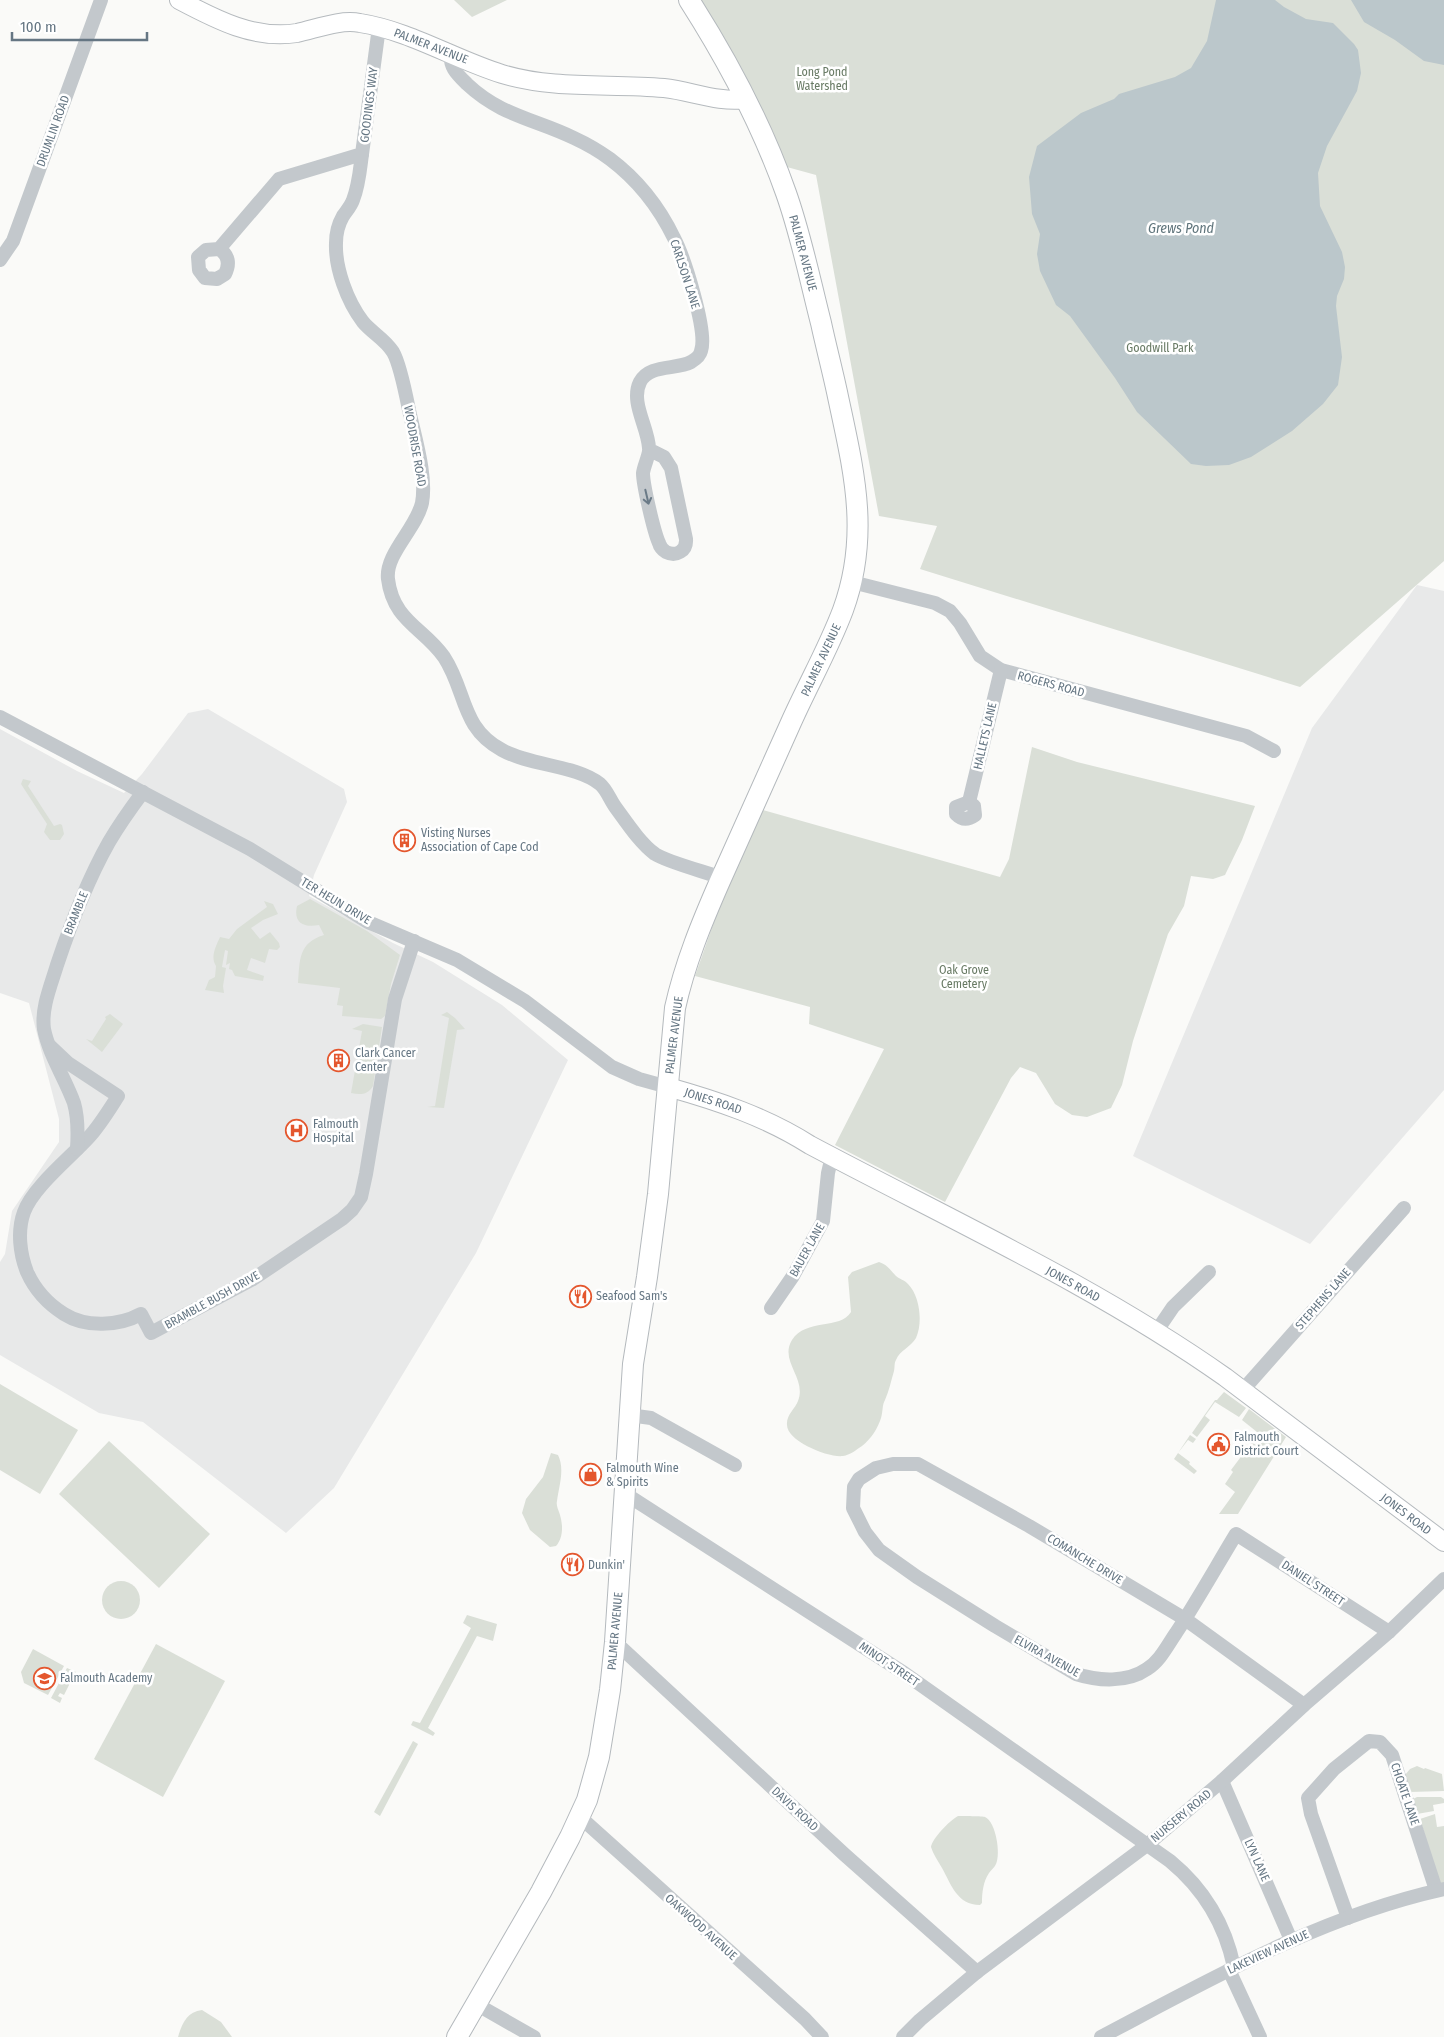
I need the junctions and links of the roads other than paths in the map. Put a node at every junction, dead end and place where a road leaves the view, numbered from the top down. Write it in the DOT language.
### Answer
graph roads {
  1 [pos="101,0"];
  2 [pos="179,0"];
  3 [pos="689,0"];
  4 [pos="379,27"];
  5 [pos="450,52"];
  6 [pos="749,107"];
  7 [pos="362,154"];
  8 [pos="219,249"];
  9 [pos="0,260"];
  10 [pos="650,450"];
  11 [pos="852,582"];
  12 [pos="1001,670"];
  13 [pos="0,716"];
  14 [pos="1274,751"];
  15 [pos="143,792"];
  16 [pos="970,802"];
  17 [pos="722,878"];
  18 [pos="414,941"];
  19 [pos="50,1046"];
  20 [pos="668,1087"];
  21 [pos="76,1149"];
  22 [pos="832,1156"];
  23 [pos="1404,1208"];
  24 [pos="1209,1272"];
  25 [pos="771,1308"];
  26 [pos="1156,1332"];
  27 [pos="1242,1391"];
  28 [pos="629,1415"];
  29 [pos="735,1465"];
  30 [pos="854,1487"];
  31 [pos="624,1493"];
  32 [pos="1236,1534"];
  33 [pos="1444,1542"];
  34 [pos="1444,1579"];
  35 [pos="1185,1619"];
  36 [pos="1389,1632"];
  37 [pos="615,1642"];
  38 [pos="1304,1705"];
  39 [pos="1222,1781"];
  40 [pos="580,1817"];
  41 [pos="1147,1845"];
  42 [pos="1440,1890"];
  43 [pos="1348,1918"];
  44 [pos="1291,1940"];
  45 [pos="1232,1968"];
  46 [pos="977,1972"];
  47 [pos="476,2004"];
  48 [pos="457,2037"];
  49 [pos="534,2037"];
  50 [pos="822,2037"];
  51 [pos="904,2037"];
  52 [pos="1101,2037"];
  53 [pos="1260,2037"];
  1 -- 9 [label="street, DRUMLIN ROAD"];
  2 -- 4 [label="main road, PALMER AVENUE"];
  3 -- 6 [label="highway"];
  4 -- 5 [label="main road, PALMER AVENUE"];
  4 -- 7 [label="street, GOODINGS WAY"];
  5 -- 6 [label="main road, PALMER AVENUE"];
  5 -- 10 [label="street, CARLSON LANE"];
  6 -- 11 [label="highway, PALMER AVENUE"];
  7 -- 8 [label="street, GOODINGS WAY"];
  7 -- 17 [label="street, WOODRISE ROAD"];
  10 -- 10 [label="street, one-way"];
  11 -- 12 [label="street, ROGERS ROAD"];
  11 -- 17 [label="highway, PALMER AVENUE"];
  12 -- 14 [label="street, ROGERS ROAD"];
  12 -- 16 [label="street, HALLETS LANE"];
  13 -- 15 [label="street, TER HEUN DRIVE"];
  15 -- 18 [label="street, TER HEUN DRIVE"];
  15 -- 19 [label="street, BRAMBLE"];
  17 -- 20 [label="highway, PALMER AVENUE"];
  18 -- 20 [label="street, TER HEUN DRIVE"];
  18 -- 21 [label="street, BRAMBLE BUSH DRIVE"];
  19 -- 21 [label="street, BRAMBLE"];
  19 -- 21 [label="street, BRAMBLE BUSH DRIVE"];
  20 -- 22 [label="main road, JONES ROAD"];
  20 -- 28 [label="highway, PALMER AVENUE"];
  22 -- 25 [label="street, BAUER LANE"];
  22 -- 26 [label="main road, JONES ROAD"];
  23 -- 27 [label="street, STEPHENS LANE"];
  24 -- 26 [label="street"];
  26 -- 27 [label="main road, JONES ROAD"];
  27 -- 33 [label="main road, JONES ROAD"];
  28 -- 29 [label="street"];
  28 -- 31 [label="highway, PALMER AVENUE"];
  30 -- 35 [label="street, COMANCHE DRIVE"];
  30 -- 35 [label="street, ELVIRA AVENUE"];
  31 -- 37 [label="highway, PALMER AVENUE"];
  31 -- 41 [label="street, MINOT STREET"];
  32 -- 35 [label="street, ELVIRA AVENUE"];
  32 -- 36 [label="street, DANIEL STREET"];
  34 -- 36 [label="street, NURSERY ROAD"];
  35 -- 38 [label="street, COMANCHE DRIVE"];
  36 -- 38 [label="street, NURSERY ROAD"];
  37 -- 40 [label="highway, PALMER AVENUE"];
  37 -- 46 [label="street, DAVIS ROAD"];
  38 -- 39 [label="street, NURSERY ROAD"];
  39 -- 41 [label="street, NURSERY ROAD"];
  39 -- 44 [label="street, LYN LANE"];
  40 -- 47 [label="highway, PALMER AVENUE"];
  40 -- 50 [label="street, OAKWOOD AVENUE"];
  41 -- 45 [label="street, MINOT STREET"];
  41 -- 46 [label="street, NURSERY ROAD"];
  42 -- 43 [label="street, LAKEVIEW AVENUE"];
  42 -- 43 [label="street, CHOATE LANE"];
  43 -- 44 [label="street, LAKEVIEW AVENUE"];
  44 -- 45 [label="street, LAKEVIEW AVENUE"];
  45 -- 52 [label="street, LAKEVIEW AVENUE"];
  45 -- 53 [label="street, MINOT STREET"];
  46 -- 51 [label="street, NURSERY ROAD"];
  47 -- 48 [label="highway, PALMER AVENUE"];
  47 -- 49 [label="street"];
}
